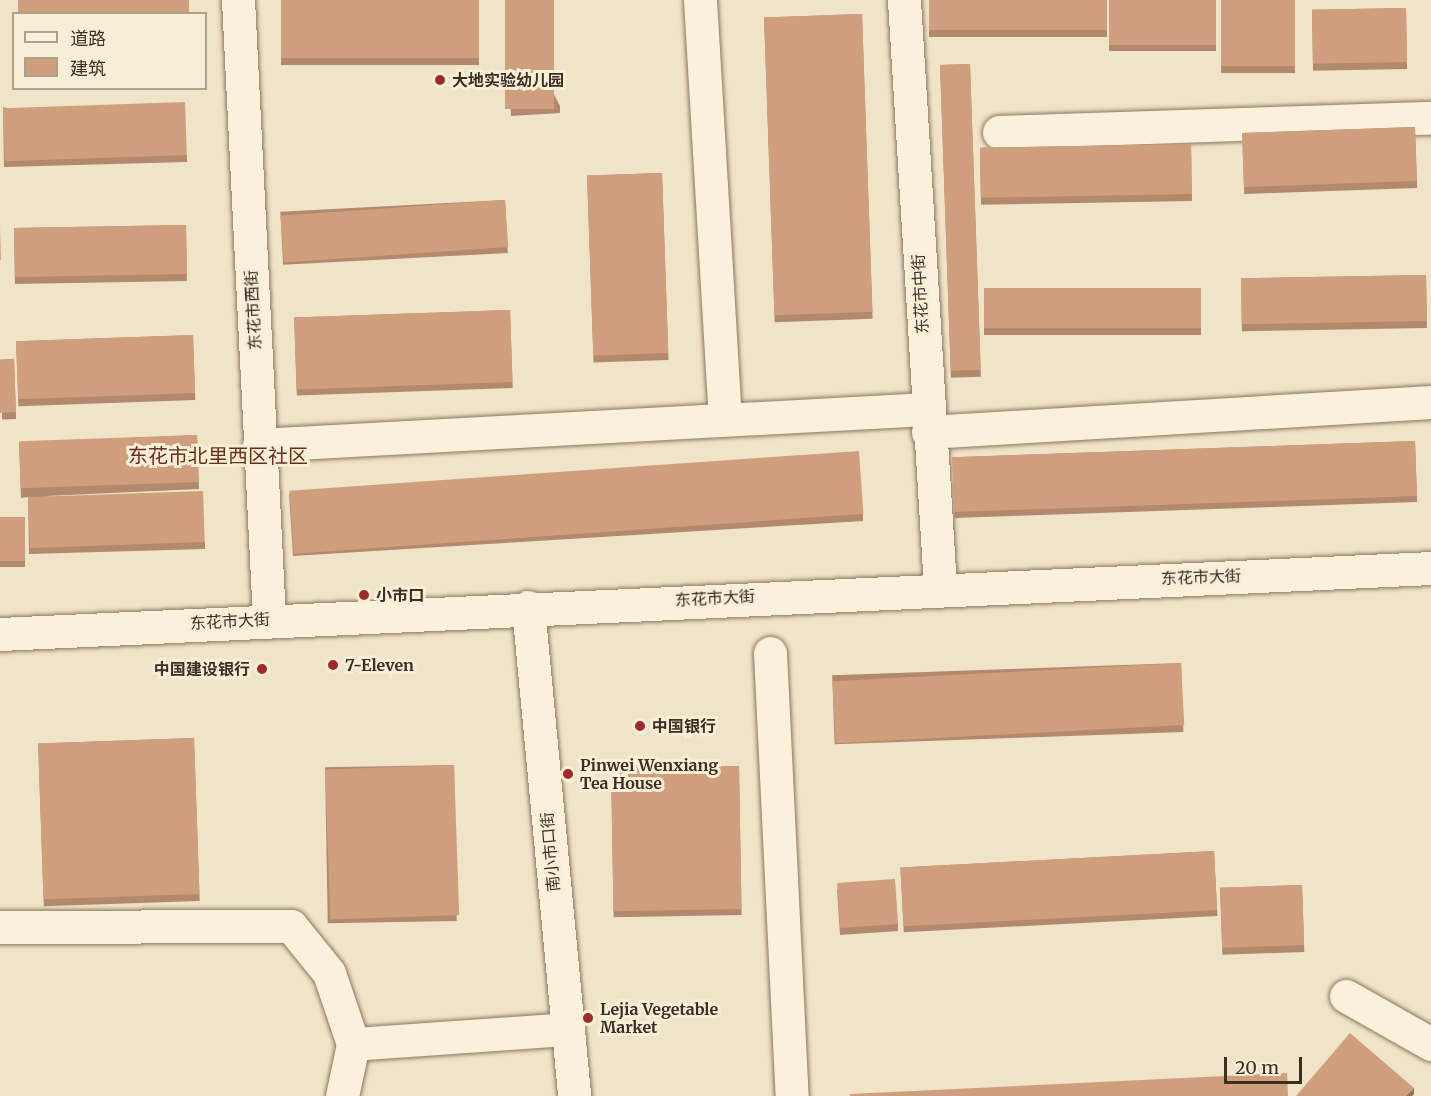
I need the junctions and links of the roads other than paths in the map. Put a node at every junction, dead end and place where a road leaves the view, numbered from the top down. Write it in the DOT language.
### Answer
graph roads {
  1 [pos="238,0"];
  2 [pos="700,0"];
  3 [pos="904,0"];
  4 [pos="1431,118"];
  5 [pos="999,132"];
  6 [pos="1431,402"];
  7 [pos="725,419"];
  8 [pos="927,420"];
  9 [pos="259,445"];
  10 [pos="1431,568"];
  11 [pos="940,587"];
  12 [pos="528,607"];
  13 [pos="269,619"];
  14 [pos="0,634"];
  15 [pos="770,653"];
  16 [pos="0,927"];
  17 [pos="1347,996"];
  18 [pos="567,1029"];
  19 [pos="353,1044"];
  20 [pos="1431,1044"];
  21 [pos="342,1096"];
  22 [pos="574,1096"];
  23 [pos="792,1096"];
  1 -- 9 [label="street, 东花市西街"];
  2 -- 7 [label="street"];
  3 -- 8 [label="street, 东花市中街"];
  4 -- 5 [label="street"];
  6 -- 8 [label="street"];
  7 -- 8 [label="street"];
  7 -- 9 [label="street"];
  8 -- 11 [label="street, 东花市中街"];
  9 -- 13 [label="street, 东花市西街"];
  10 -- 11 [label="street, 东花市大街"];
  11 -- 12 [label="street, 东花市大街"];
  12 -- 13 [label="street, 东花市大街"];
  12 -- 18 [label="street, 南小市口街"];
  13 -- 14 [label="street, 东花市大街"];
  15 -- 23 [label="street"];
  16 -- 19 [label="street"];
  17 -- 20 [label="street"];
  18 -- 19 [label="street"];
  18 -- 22 [label="street, 南小市口街"];
  19 -- 21 [label="street"];
}
